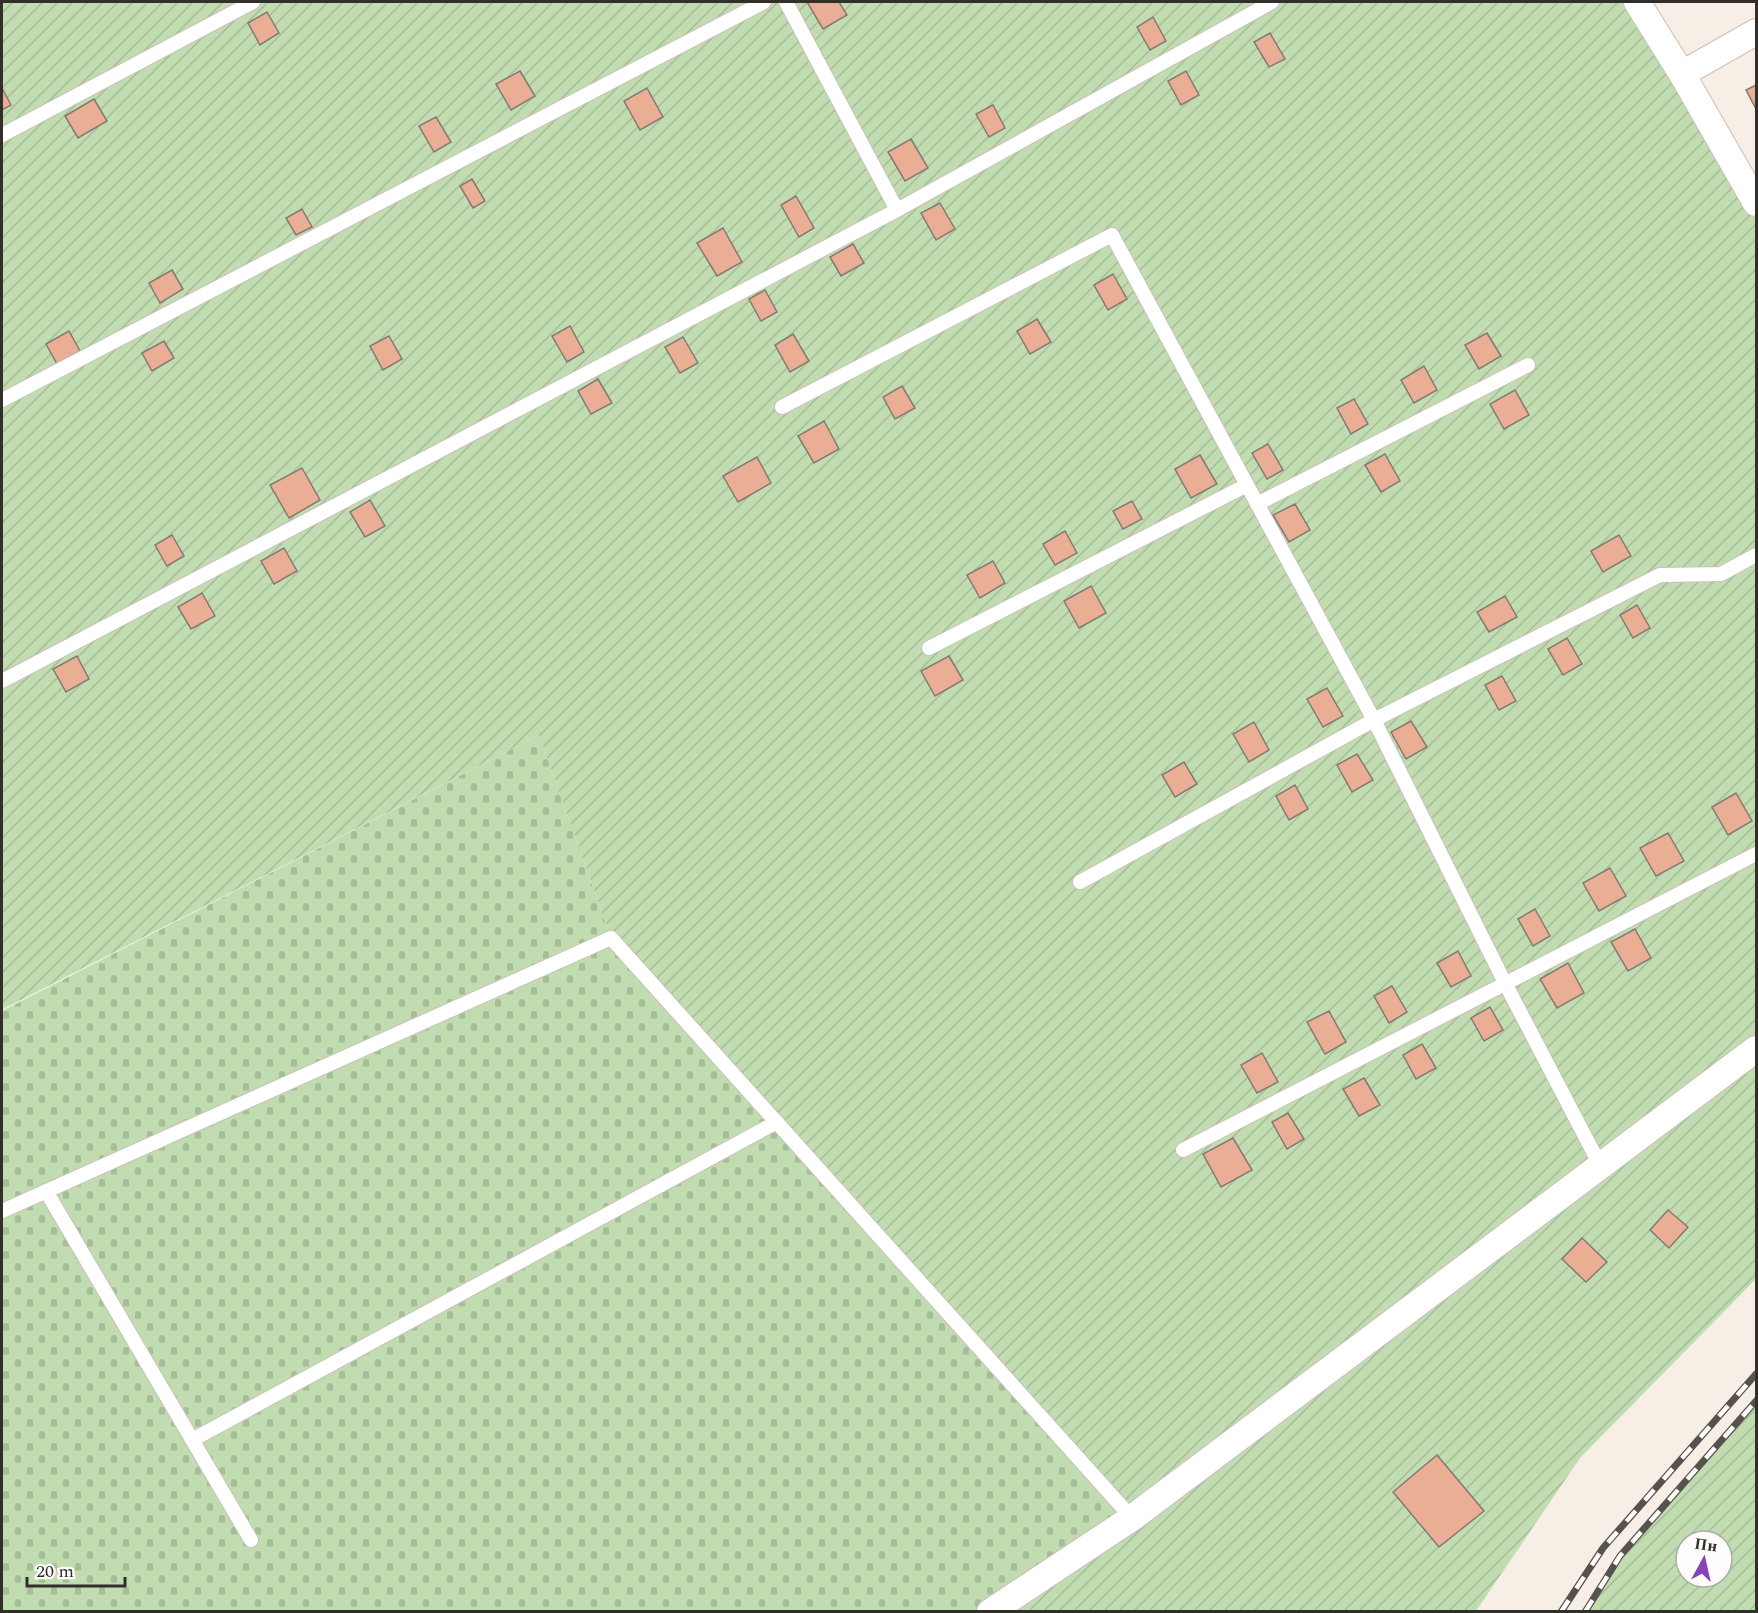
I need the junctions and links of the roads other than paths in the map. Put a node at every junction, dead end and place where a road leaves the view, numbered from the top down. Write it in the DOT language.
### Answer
graph roads {
  1 [pos="253,2"];
  2 [pos="764,2"];
  3 [pos="786,2"];
  4 [pos="1272,2"];
  5 [pos="1637,2"];
  6 [pos="1756,32"];
  7 [pos="1682,74"];
  8 [pos="2,135"];
  9 [pos="1756,203"];
  10 [pos="897,210"];
  11 [pos="1528,365"];
  12 [pos="2,400"];
  13 [pos="782,407"];
  14 [pos="1246,485"];
  15 [pos="1257,504"];
  16 [pos="1756,555"];
  17 [pos="929,648"];
  18 [pos="2,681"];
  19 [pos="1374,720"];
  20 [pos="1756,854"];
  21 [pos="1080,882"];
  22 [pos="1504,983"];
  23 [pos="1756,1049"];
  24 [pos="777,1122"];
  25 [pos="1183,1150"];
  26 [pos="1600,1165"];
  27 [pos="46,1191"];
  28 [pos="2,1211"];
  29 [pos="192,1440"];
  30 [pos="1132,1518"];
  31 [pos="251,1540"];
  32 [pos="990,1611"];
  1 -- 8 [label="lane"];
  2 -- 12 [label="lane"];
  3 -- 10 [label="lane"];
  4 -- 10 [label="lane"];
  5 -- 7 [label="street"];
  6 -- 7 [label="street"];
  7 -- 9 [label="street"];
  10 -- 18 [label="lane"];
  11 -- 15 [label="lane"];
  13 -- 14 [label="lane"];
  14 -- 15 [label="lane"];
  14 -- 17 [label="lane"];
  15 -- 19 [label="lane"];
  16 -- 19 [label="lane"];
  19 -- 21 [label="lane"];
  19 -- 22 [label="lane"];
  20 -- 22 [label="lane"];
  22 -- 25 [label="lane"];
  22 -- 26 [label="lane"];
  23 -- 26 [label="street"];
  24 -- 27 [label="lane"];
  24 -- 29 [label="lane"];
  24 -- 30 [label="lane"];
  26 -- 30 [label="street"];
  27 -- 28 [label="lane"];
  27 -- 29 [label="lane"];
  29 -- 31 [label="lane"];
  30 -- 32 [label="street"];
}
